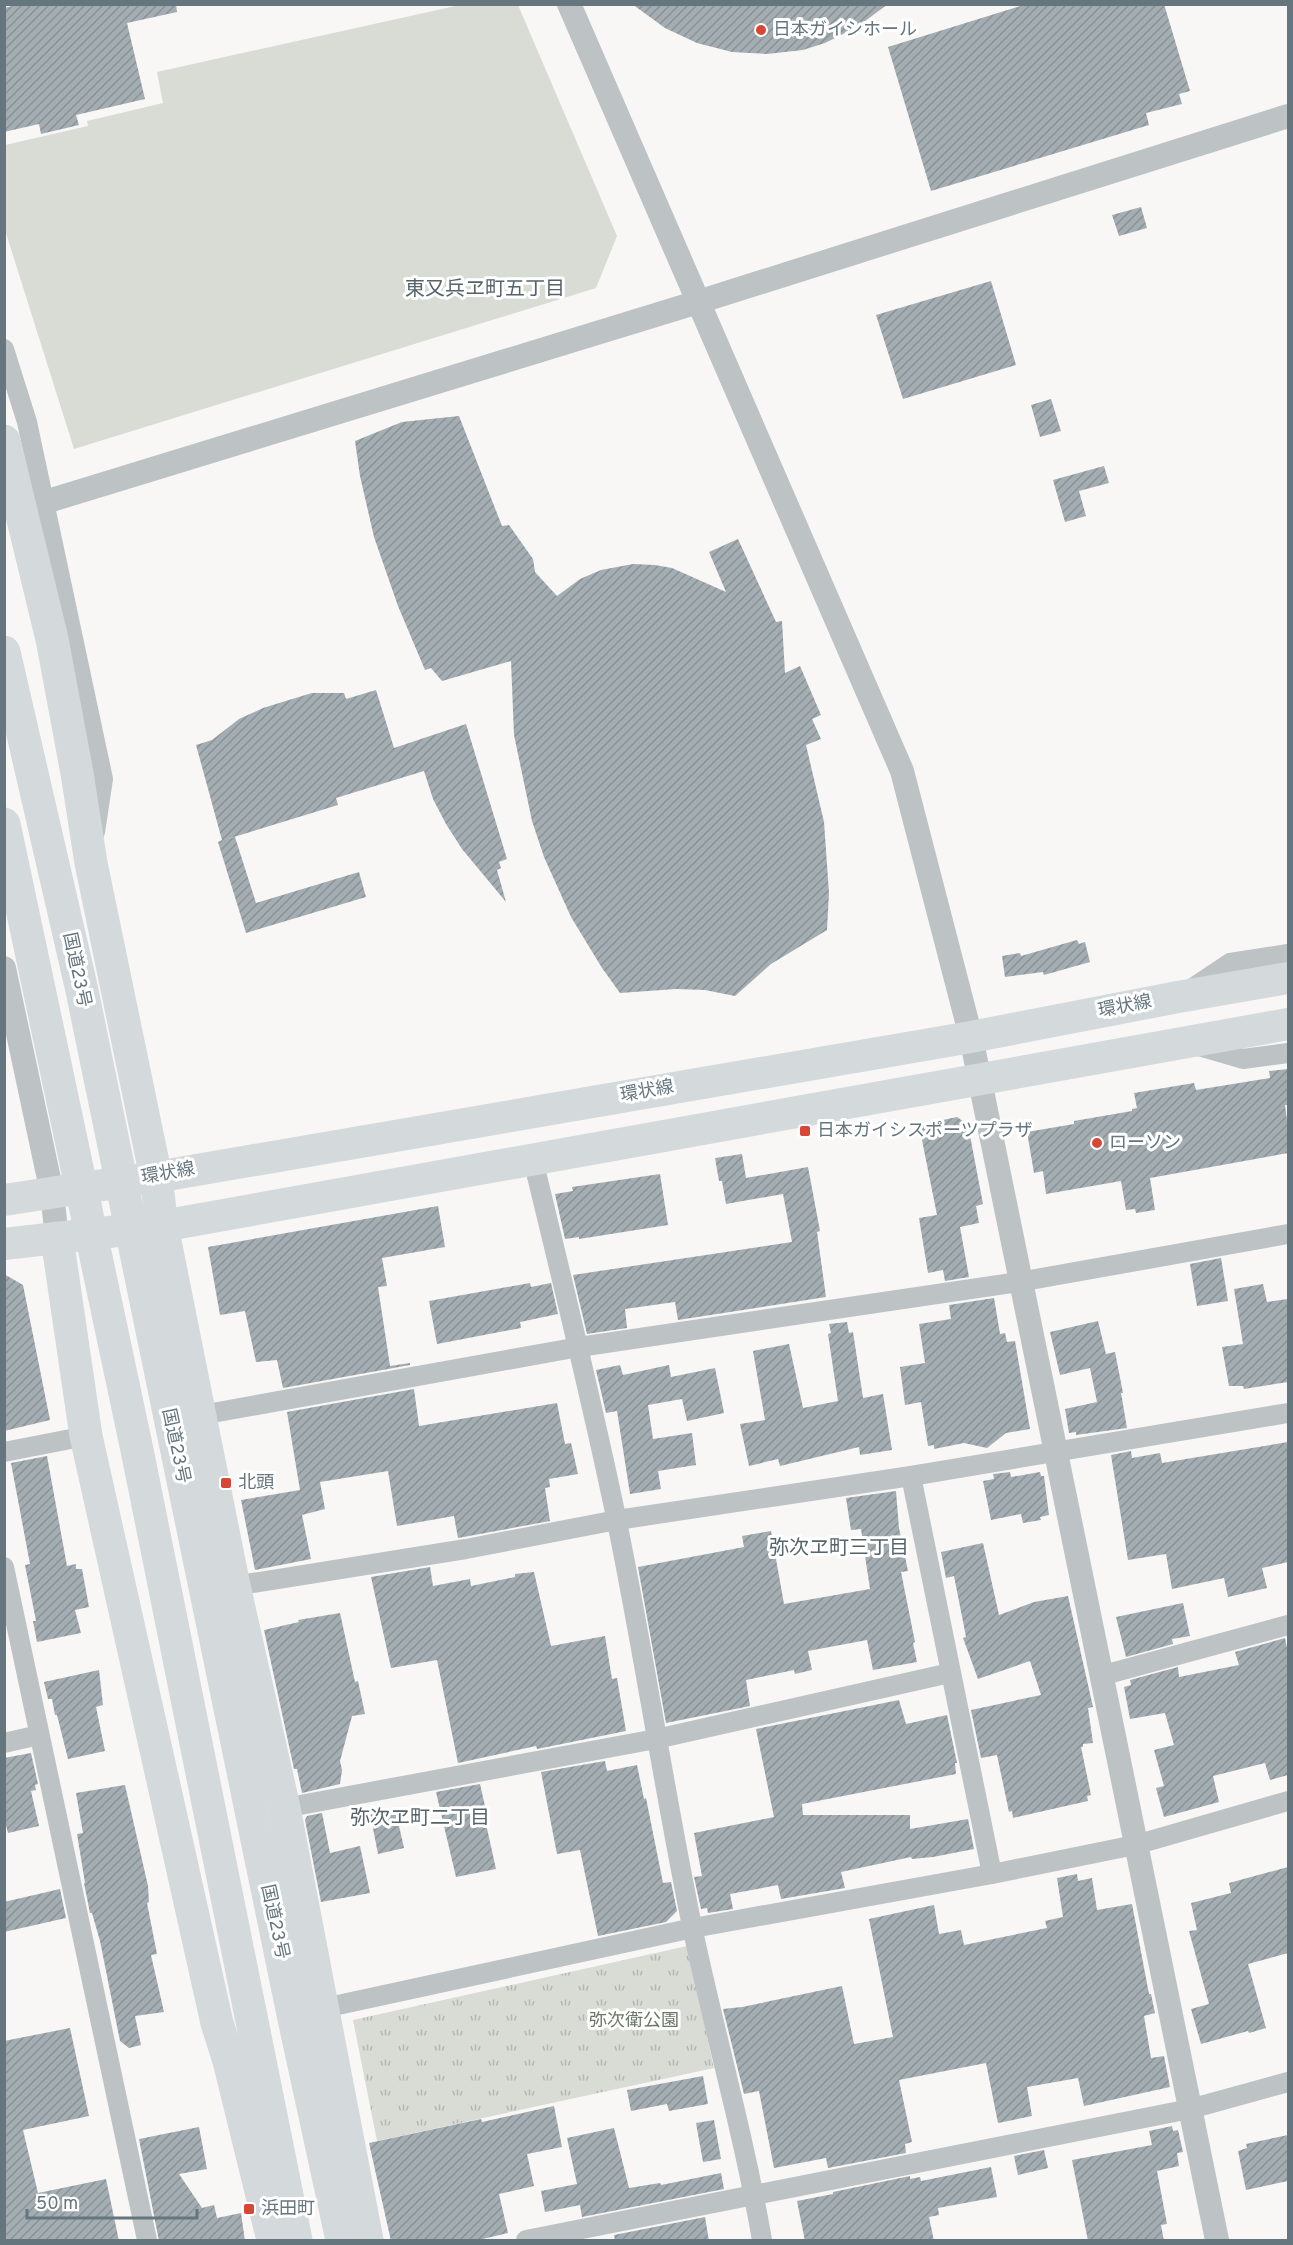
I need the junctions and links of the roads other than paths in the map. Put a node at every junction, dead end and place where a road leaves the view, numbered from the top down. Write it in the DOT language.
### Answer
graph roads {
  1 [pos="569,4"];
  2 [pos="1288,116"];
  3 [pos="698,302"];
  4 [pos="4,349"];
  5 [pos="4,441"];
  6 [pos="45,502"];
  7 [pos="4,652"];
  8 [pos="4,824"];
  9 [pos="91,863"];
  10 [pos="1288,954"];
  11 [pos="4,968"];
  12 [pos="1288,978"];
  13 [pos="1178,997"];
  14 [pos="1288,1024"];
  15 [pos="971,1037"];
  16 [pos="1187,1042"];
  17 [pos="1288,1053"];
  18 [pos="978,1082"];
  19 [pos="533,1160"];
  20 [pos="156,1177"];
  21 [pos="52,1193"];
  22 [pos="4,1200"];
  23 [pos="162,1226"];
  24 [pos="1288,1234"];
  25 [pos="57,1238"];
  26 [pos="4,1244"];
  27 [pos="1019,1282"];
  28 [pos="579,1347"];
  29 [pos="1288,1413"];
  30 [pos="201,1415"];
  31 [pos="86,1436"];
  32 [pos="4,1452"];
  33 [pos="1055,1453"];
  34 [pos="911,1476"];
  35 [pos="617,1520"];
  36 [pos="4,1567"];
  37 [pos="234,1586"];
  38 [pos="1288,1625"];
  39 [pos="950,1673"];
  40 [pos="1100,1676"];
  41 [pos="39,1735"];
  42 [pos="656,1739"];
  43 [pos="4,1743"];
  44 [pos="1288,1801"];
  45 [pos="284,1808"];
  46 [pos="1135,1845"];
  47 [pos="992,1874"];
  48 [pos="693,1928"];
  49 [pos="309,2014"];
  50 [pos="1288,2082"];
  51 [pos="1190,2109"];
  52 [pos="755,2195"];
  53 [pos="147,2241"];
  54 [pos="273,2241"];
  55 [pos="296,2241"];
  56 [pos="342,2241"];
  57 [pos="367,2241"];
  58 [pos="526,2241"];
  59 [pos="762,2241"];
  60 [pos="1217,2241"];
  1 -- 3 [label="street"];
  2 -- 3 [label="street"];
  3 -- 6 [label="street"];
  3 -- 15 [label="street"];
  4 -- 6 [label="street"];
  5 -- 9 [label="highway"];
  6 -- 9 [label="street"];
  7 -- 49 [label="highway, 国道23号"];
  8 -- 55 [label="highway"];
  9 -- 20 [label="highway"];
  10 -- 13 [label="street"];
  11 -- 21 [label="street"];
  12 -- 13 [label="main road, 環状線"];
  13 -- 15 [label="main road, 環状線"];
  14 -- 16 [label="main road"];
  15 -- 18 [label="street"];
  15 -- 20 [label="main road, 環状線"];
  16 -- 17 [label="street"];
  16 -- 18 [label="main road"];
  18 -- 19 [label="main road"];
  18 -- 27 [label="street"];
  19 -- 23 [label="main road"];
  19 -- 28 [label="street"];
  20 -- 21 [label="main road, 環状線"];
  20 -- 23 [label="highway"];
  21 -- 22 [label="main road, 環状線"];
  21 -- 25 [label="street"];
  23 -- 25 [label="main road"];
  23 -- 30 [label="highway"];
  24 -- 27 [label="street"];
  25 -- 26 [label="main road"];
  25 -- 31 [label="highway"];
  27 -- 28 [label="street"];
  27 -- 33 [label="street"];
  28 -- 30 [label="street"];
  28 -- 35 [label="street"];
  29 -- 33 [label="street"];
  30 -- 37 [label="highway"];
  31 -- 32 [label="street"];
  31 -- 54 [label="highway"];
  33 -- 34 [label="street"];
  33 -- 40 [label="street"];
  34 -- 35 [label="street"];
  34 -- 39 [label="street"];
  35 -- 37 [label="street"];
  35 -- 42 [label="street"];
  36 -- 41 [label="street"];
  37 -- 45 [label="highway"];
  38 -- 40 [label="street"];
  39 -- 42 [label="street"];
  39 -- 47 [label="street"];
  40 -- 46 [label="street"];
  41 -- 43 [label="street"];
  41 -- 53 [label="street"];
  42 -- 45 [label="street"];
  42 -- 48 [label="street"];
  44 -- 46 [label="street"];
  45 -- 49 [label="highway"];
  46 -- 47 [label="street"];
  46 -- 51 [label="street"];
  47 -- 48 [label="street"];
  48 -- 49 [label="street"];
  48 -- 52 [label="street"];
  49 -- 56 [label="highway, 国道23号"];
  49 -- 57 [label="highway"];
  50 -- 51 [label="street"];
  51 -- 52 [label="street"];
  51 -- 60 [label="street"];
  52 -- 58 [label="street"];
  52 -- 59 [label="street"];
}
